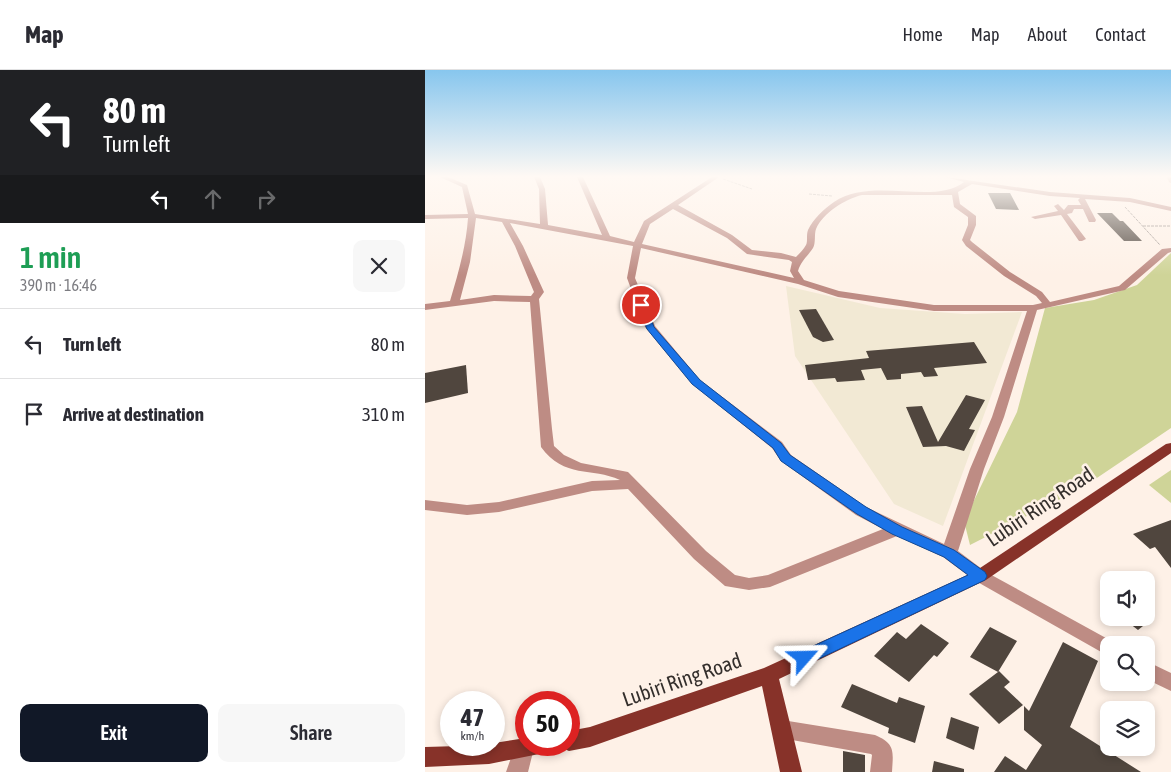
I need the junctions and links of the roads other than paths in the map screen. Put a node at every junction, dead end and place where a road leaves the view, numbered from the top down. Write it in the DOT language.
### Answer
graph roads {
  1 [pos="470,210"];
  2 [pos="543,210"];
  3 [pos="595,210"];
  4 [pos="666,210"];
  5 [pos="678,210"];
  6 [pos="830,210"];
  7 [pos="963,210"];
  8 [pos="1071,210"];
  9 [pos="1086,210"];
  10 [pos="1062,211"];
  11 [pos="471,216"];
  12 [pos="425,217"];
  13 [pos="1035,217"];
  14 [pos="504,219"];
  15 [pos="1092,220"];
  16 [pos="544,226"];
  17 [pos="607,238"];
  18 [pos="1081,239"];
  19 [pos="637,246"];
  20 [pos="1168,251"];
  21 [pos="797,261"];
  22 [pos="801,282"];
  23 [pos="534,299"];
  24 [pos="454,303"];
  25 [pos="1048,305"];
  26 [pos="425,307"];
  27 [pos="1033,308"];
  28 [pos="1171,447"];
  29 [pos="630,484"];
  30 [pos="425,505"];
  31 [pos="897,530"];
  32 [pos="949,553"];
  33 [pos="980,576"];
  34 [pos="1100,643"];
  35 [pos="1155,674"];
  36 [pos="769,675"];
  37 [pos="1171,683"];
  38 [pos="783,730"];
  39 [pos="580,739"];
  40 [pos="515,749"];
  41 [pos="527,756"];
  42 [pos="425,758"];
  43 [pos="517,772"];
  44 [pos="791,772"];
  45 [pos="881,772"];
  1 -- 11 [label="street"];
  2 -- 16 [label="street"];
  3 -- 17 [label="street"];
  4 -- 19 [label="street"];
  5 -- 21 [label="street"];
  6 -- 21 [label="street"];
  7 -- 25 [label="street"];
  8 -- 10 [label="street"];
  9 -- 15 [label="street"];
  10 -- 13 [label="street"];
  10 -- 18 [label="street"];
  11 -- 12 [label="street"];
  11 -- 14 [label="street"];
  11 -- 24 [label="street"];
  14 -- 16 [label="street"];
  14 -- 23 [label="street"];
  16 -- 17 [label="street"];
  17 -- 19 [label="street"];
  19 -- 22 [label="street"];
  19 -- 31 [label="street"];
  20 -- 25 [label="street"];
  21 -- 22 [label="street"];
  22 -- 27 [label="street"];
  23 -- 24 [label="street"];
  23 -- 29 [label="street"];
  24 -- 26 [label="street"];
  25 -- 27 [label="street"];
  27 -- 32 [label="street"];
  28 -- 33 [label="main road, Lubiri Ring Road"];
  29 -- 30 [label="street"];
  29 -- 31 [label="street"];
  31 -- 32 [label="street"];
  32 -- 33 [label="street"];
  33 -- 34 [label="street"];
  33 -- 36 [label="main road, Lubiri Ring Road"];
  35 -- 37 [label="street"];
  36 -- 38 [label="main road"];
  36 -- 39 [label="main road, Lubiri Ring Road"];
  38 -- 44 [label="main road"];
  38 -- 45 [label="street"];
  40 -- 42 [label="main road"];
  41 -- 43 [label="street"];
}
